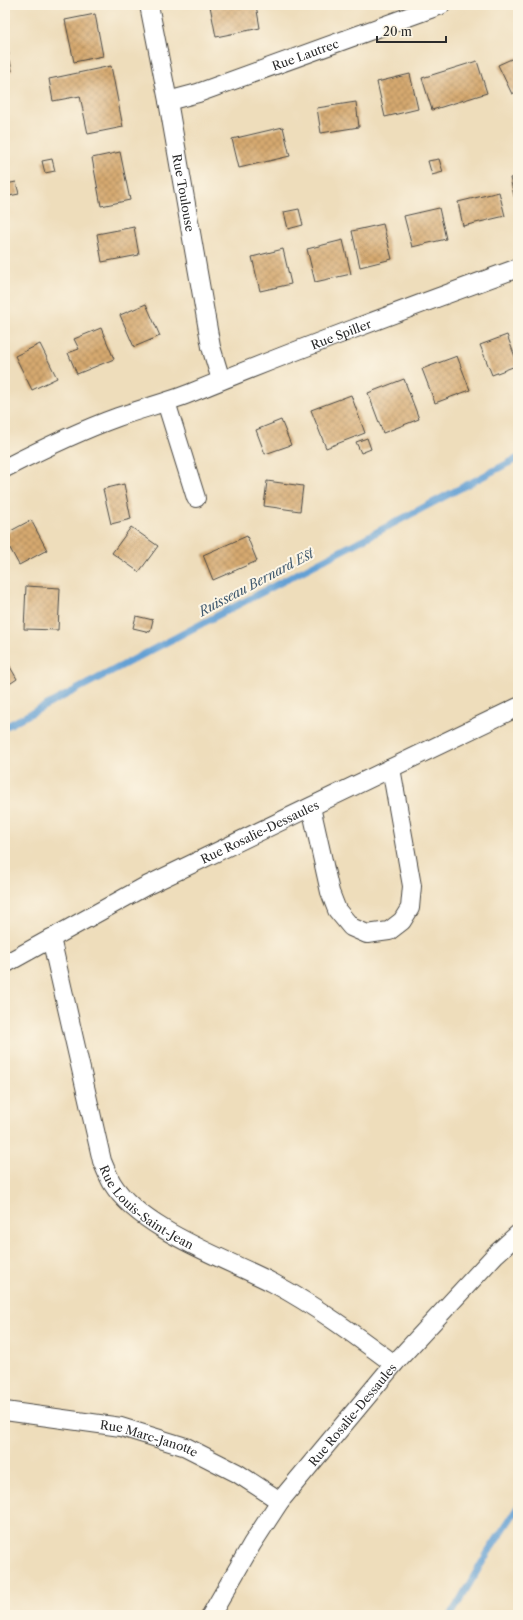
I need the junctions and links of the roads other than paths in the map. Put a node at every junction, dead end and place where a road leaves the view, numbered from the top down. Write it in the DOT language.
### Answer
graph roads {
  1 [pos="149,5"];
  2 [pos="441,5"];
  3 [pos="168,101"];
  4 [pos="518,268"];
  5 [pos="221,380"];
  6 [pos="166,402"];
  7 [pos="5,468"];
  8 [pos="196,498"];
  9 [pos="518,707"];
  10 [pos="391,768"];
  11 [pos="311,806"];
  12 [pos="51,938"];
  13 [pos="5,964"];
  14 [pos="518,1234"];
  15 [pos="394,1364"];
  16 [pos="5,1411"];
  17 [pos="280,1501"];
  18 [pos="211,1615"];
  1 -- 3 [label="street, Rue Toulouse"];
  2 -- 3 [label="street, Rue Lautrec"];
  3 -- 5 [label="street, Rue Toulouse"];
  4 -- 5 [label="street, Rue Spiller"];
  5 -- 6 [label="street, Rue Spiller"];
  6 -- 7 [label="street, Rue Spiller"];
  6 -- 8 [label="street"];
  9 -- 10 [label="street, Rue Rosalie-Dessaules"];
  10 -- 11 [label="street, Rue Rosalie-Dessaules"];
  10 -- 11 [label="street"];
  11 -- 12 [label="street, Rue Rosalie-Dessaules"];
  12 -- 13 [label="street, Rue Rosalie-Dessaules"];
  12 -- 15 [label="street, Rue Louis-Saint-Jean"];
  14 -- 15 [label="street, Rue Rosalie-Dessaules"];
  15 -- 17 [label="street, Rue Rosalie-Dessaules"];
  16 -- 17 [label="street, Rue Marc-Janotte"];
  17 -- 18 [label="street, Rue Rosalie-Dessaules"];
}
